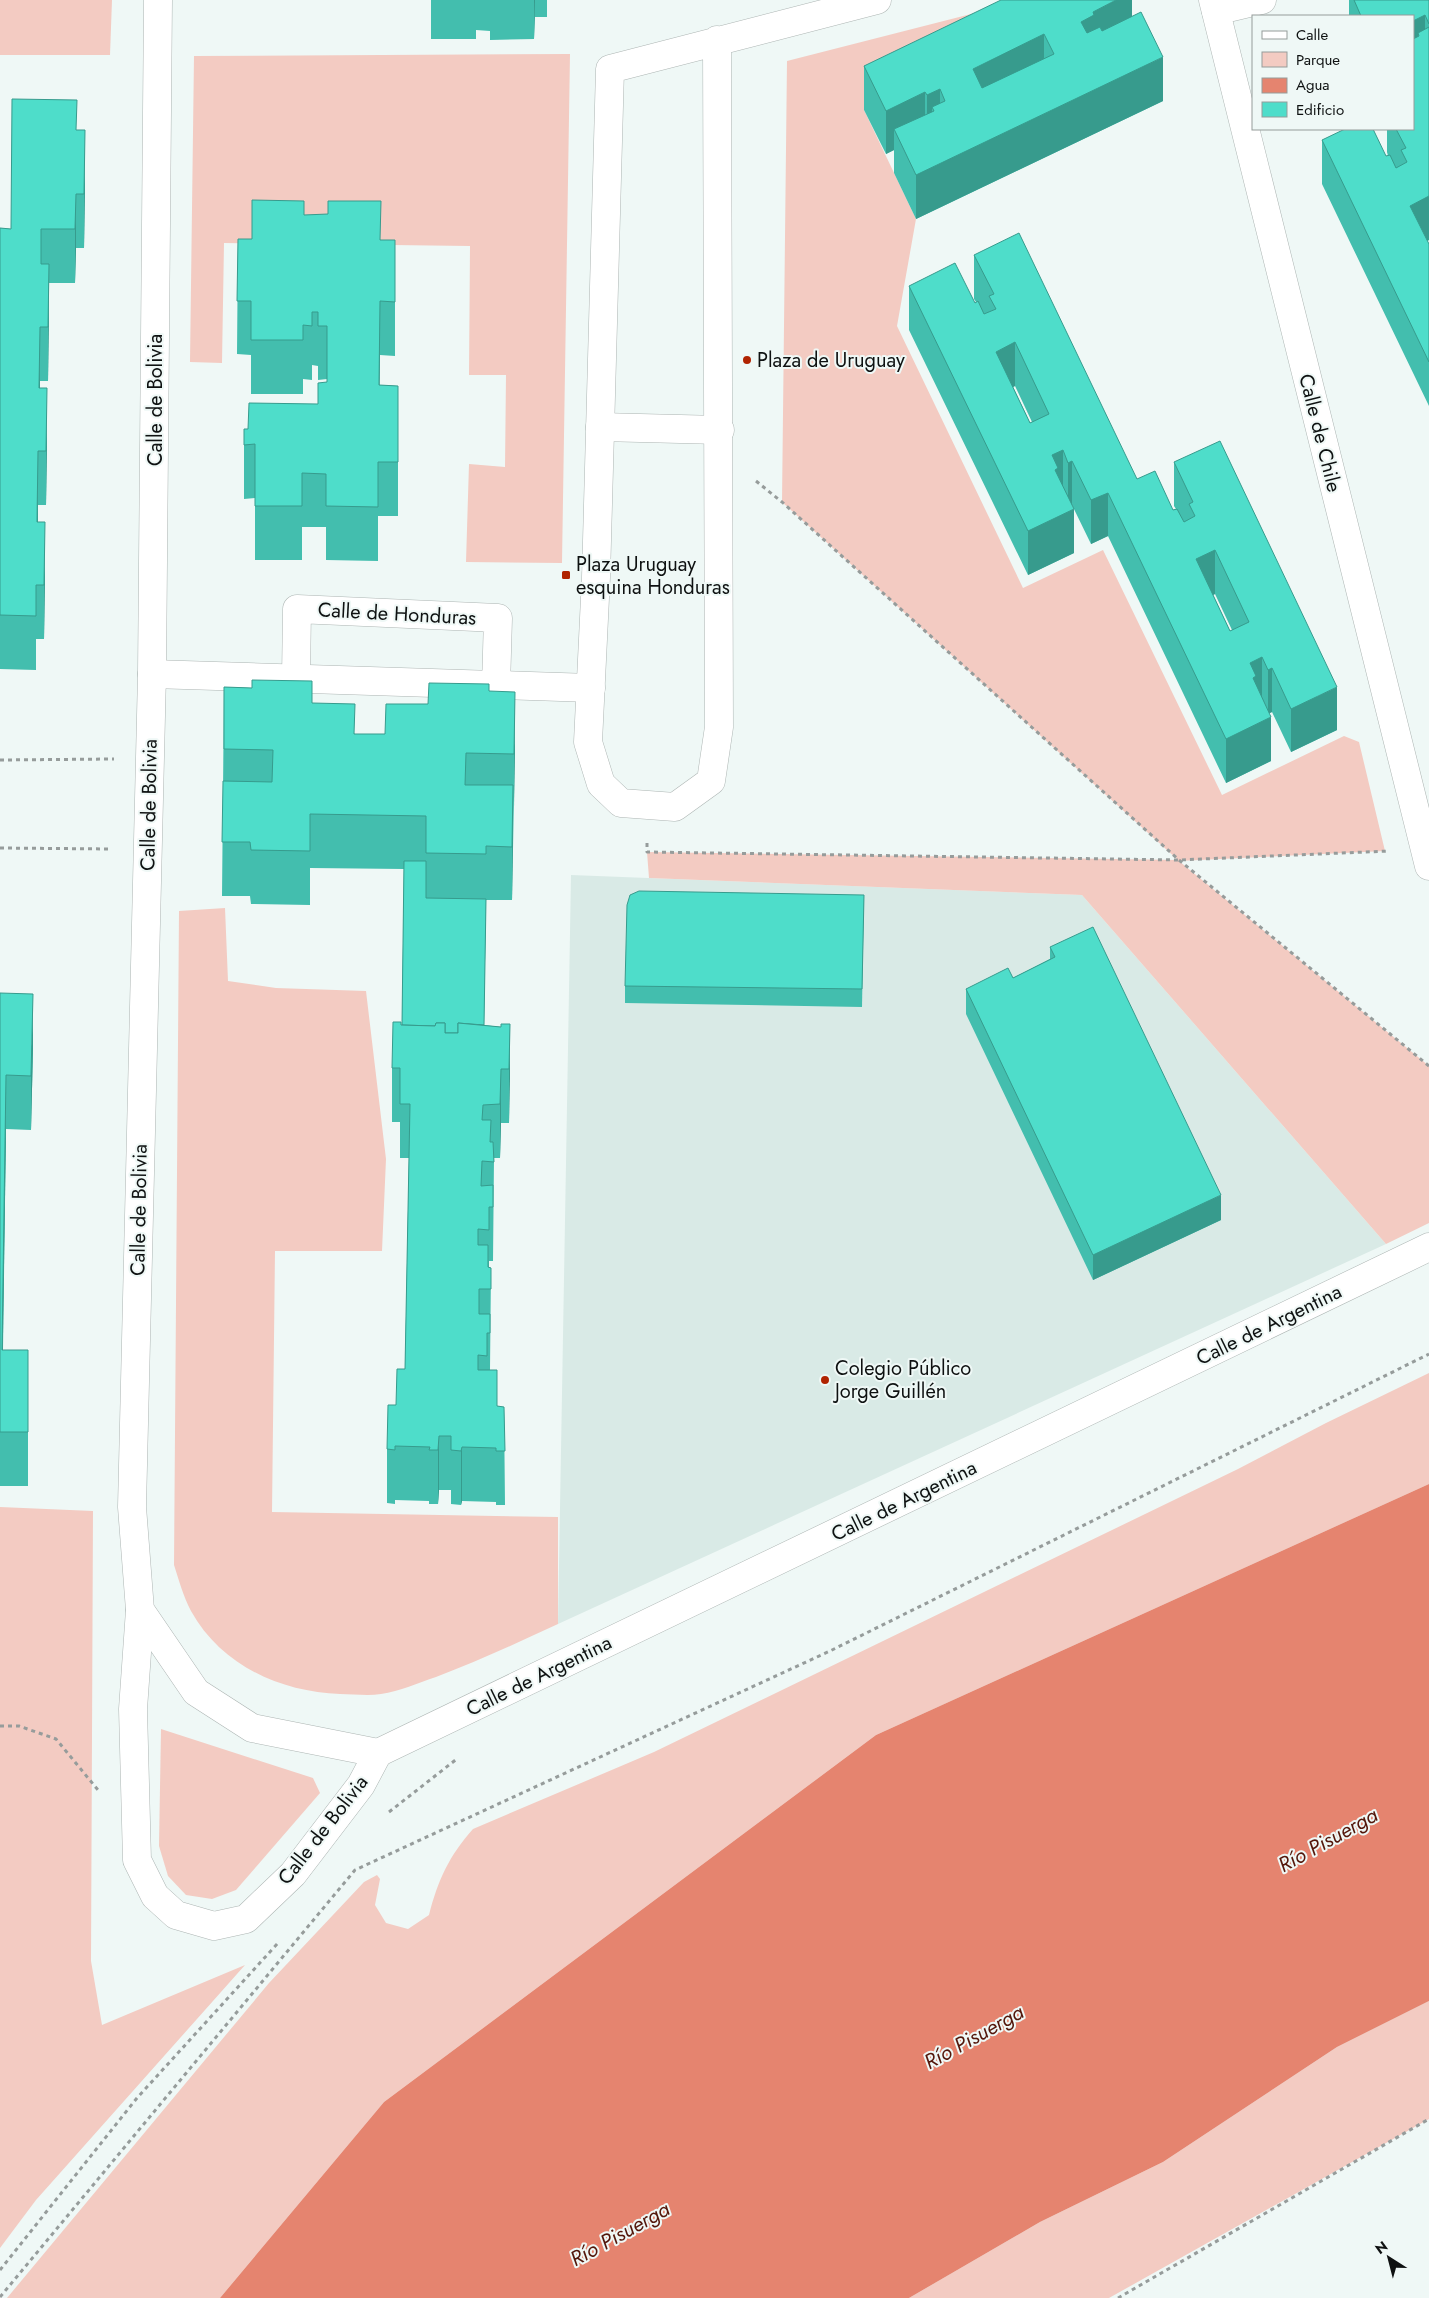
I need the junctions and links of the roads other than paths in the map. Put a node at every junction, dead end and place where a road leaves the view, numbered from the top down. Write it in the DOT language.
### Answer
graph roads {
  1 [pos="158,0"];
  2 [pos="877,0"];
  3 [pos="1262,0"];
  4 [pos="1214,6"];
  5 [pos="717,40"];
  6 [pos="600,427"];
  7 [pos="720,441"];
  8 [pos="152,674"];
  9 [pos="296,678"];
  10 [pos="496,686"];
  11 [pos="591,688"];
  12 [pos="1427,859"];
  13 [pos="1429,1247"];
  14 [pos="140,1610"];
  15 [pos="378,1754"];
  1 -- 8 [label="street, Calle de Bolivia"];
  2 -- 5 [label="street"];
  3 -- 4 [label="street"];
  4 -- 12 [label="street, Calle de Chile"];
  5 -- 6 [label="street"];
  5 -- 7 [label="street"];
  6 -- 7 [label="street"];
  6 -- 11 [label="street"];
  7 -- 11 [label="street"];
  8 -- 9 [label="street"];
  8 -- 14 [label="street, Calle de Bolivia"];
  9 -- 10 [label="street"];
  9 -- 10 [label="street, Calle de Honduras"];
  10 -- 11 [label="street"];
  13 -- 15 [label="street, Calle de Argentina"];
  14 -- 15 [label="street, Calle de Bolivia"];
  14 -- 15 [label="street, Calle de Bolivia"];
}
